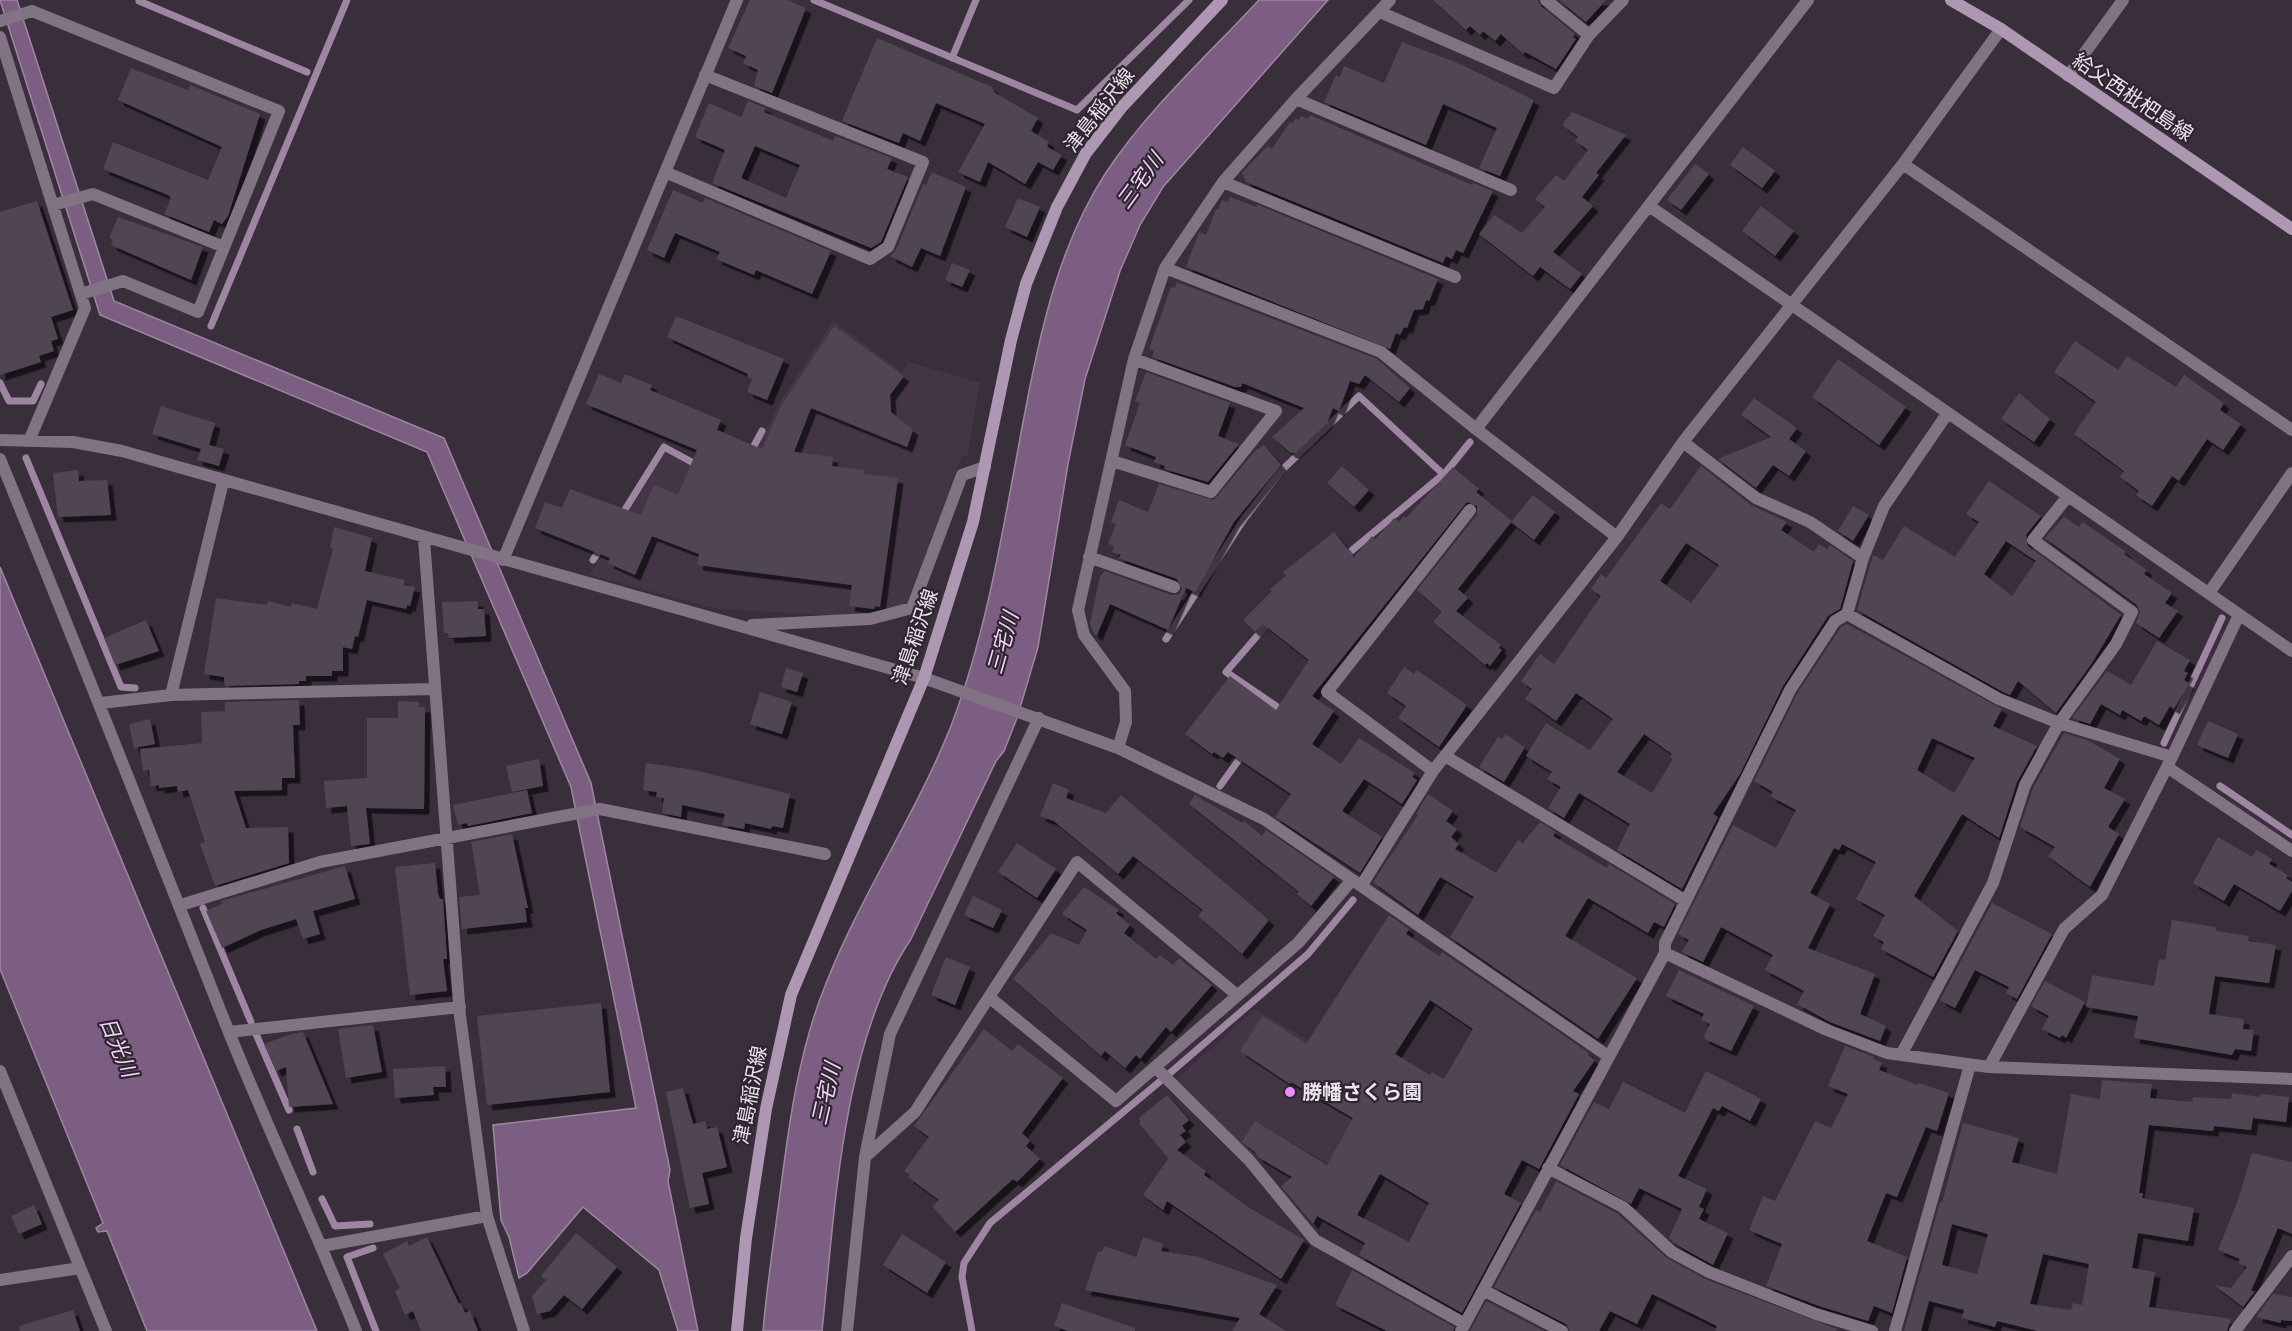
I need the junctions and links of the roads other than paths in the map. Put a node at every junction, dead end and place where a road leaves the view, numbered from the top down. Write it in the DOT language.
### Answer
graph roads {
  1 [pos="736,0"];
  2 [pos="1222,0"];
  3 [pos="1390,0"];
  4 [pos="1546,0"];
  5 [pos="1623,0"];
  6 [pos="1808,0"];
  7 [pos="1951,0"];
  8 [pos="2123,0"];
  9 [pos="1380,12"];
  10 [pos="0,21"];
  11 [pos="2001,29"];
  12 [pos="1589,35"];
  13 [pos="0,37"];
  14 [pos="705,75"];
  15 [pos="2068,76"];
  16 [pos="1296,99"];
  17 [pos="1903,164"];
  18 [pos="664,172"];
  19 [pos="1223,182"];
  20 [pos="1511,190"];
  21 [pos="57,204"];
  22 [pos="1649,206"];
  23 [pos="2292,229"];
  24 [pos="224,247"];
  25 [pos="1165,268"];
  26 [pos="1455,277"];
  27 [pos="85,293"];
  28 [pos="1791,305"];
  29 [pos="1134,359"];
  30 [pos="1947,414"];
  31 [pos="1476,429"];
  32 [pos="2292,430"];
  33 [pos="0,440"];
  34 [pos="29,441"];
  35 [pos="1683,442"];
  36 [pos="0,459"];
  37 [pos="1112,461"];
  38 [pos="985,467"];
  39 [pos="2292,473"];
  40 [pos="223,482"];
  41 [pos="2068,496"];
  42 [pos="1470,510"];
  43 [pos="1617,537"];
  44 [pos="424,539"];
  45 [pos="1089,557"];
  46 [pos="1863,558"];
  47 [pos="499,560"];
  48 [pos="1174,587"];
  49 [pos="2209,593"];
  50 [pos="1847,614"];
  51 [pos="2239,615"];
  52 [pos="742,626"];
  53 [pos="2292,651"];
  54 [pos="924,678"];
  55 [pos="435,688"];
  56 [pos="171,695"];
  57 [pos="100,703"];
  58 [pos="1033,716"];
  59 [pos="2060,723"];
  60 [pos="1118,748"];
  61 [pos="1445,756"];
  62 [pos="2169,762"];
  63 [pos="1433,771"];
  64 [pos="446,838"];
  65 [pos="2292,851"];
  66 [pos="825,854"];
  67 [pos="1357,883"];
  68 [pos="1686,901"];
  69 [pos="180,905"];
  70 [pos="1665,953"];
  71 [pos="1237,995"];
  72 [pos="989,997"];
  73 [pos="460,1007"];
  74 [pos="229,1032"];
  75 [pos="1901,1055"];
  76 [pos="1608,1056"];
  77 [pos="1970,1065"];
  78 [pos="1989,1067"];
  79 [pos="1158,1070"];
  80 [pos="0,1071"];
  81 [pos="2292,1079"];
  82 [pos="865,1157"];
  83 [pos="1548,1168"];
  84 [pos="487,1216"];
  85 [pos="322,1246"];
  86 [pos="2292,1256"];
  87 [pos="80,1268"];
  88 [pos="0,1280"];
  89 [pos="1483,1290"];
  90 [pos="1463,1327"];
  91 [pos="106,1331"];
  92 [pos="356,1331"];
  93 [pos="524,1331"];
  94 [pos="737,1331"];
  95 [pos="847,1331"];
  96 [pos="1562,1331"];
  97 [pos="1872,1331"];
  98 [pos="1895,1331"];
  99 [pos="2235,1331"];
  1 -- 14 [label="street"];
  2 -- 38 [label="main road, 津島稲沢線"];
  3 -- 9 [label="street"];
  4 -- 12 [label="street"];
  5 -- 12 [label="street"];
  6 -- 22 [label="street"];
  7 -- 11 [label="main road, 給父西枇杷島線"];
  8 -- 15 [label="street"];
  9 -- 12 [label="street"];
  9 -- 16 [label="street"];
  10 -- 24 [label="street"];
  11 -- 15 [label="main road, 給父西枇杷島線"];
  11 -- 17 [label="street"];
  13 -- 21 [label="street"];
  14 -- 18 [label="street"];
  14 -- 18 [label="street"];
  15 -- 23 [label="main road, 給父西枇杷島線"];
  16 -- 19 [label="street"];
  16 -- 20 [label="street"];
  17 -- 28 [label="street"];
  17 -- 32 [label="street"];
  18 -- 47 [label="street"];
  19 -- 25 [label="street"];
  19 -- 26 [label="street"];
  21 -- 24 [label="street"];
  21 -- 27 [label="street"];
  22 -- 28 [label="street"];
  22 -- 31 [label="street"];
  24 -- 27 [label="street"];
  25 -- 29 [label="street"];
  25 -- 31 [label="street"];
  27 -- 34 [label="street"];
  28 -- 30 [label="street"];
  28 -- 35 [label="street"];
  29 -- 37 [label="street"];
  29 -- 37 [label="street"];
  30 -- 41 [label="street"];
  30 -- 46 [label="street"];
  31 -- 43 [label="street"];
  33 -- 34 [label="street"];
  34 -- 40 [label="street"];
  35 -- 43 [label="street"];
  35 -- 46 [label="street"];
  36 -- 57 [label="street"];
  37 -- 45 [label="street"];
  38 -- 52 [label="street"];
  38 -- 54 [label="main road, 津島稲沢線"];
  39 -- 49 [label="street"];
  40 -- 44 [label="street"];
  40 -- 56 [label="street"];
  41 -- 49 [label="street"];
  41 -- 59 [label="street"];
  42 -- 63 [label="street"];
  43 -- 61 [label="street"];
  44 -- 47 [label="street"];
  44 -- 55 [label="street"];
  45 -- 48 [label="street"];
  45 -- 60 [label="street"];
  46 -- 50 [label="street"];
  47 -- 52 [label="street"];
  49 -- 51 [label="street"];
  50 -- 59 [label="street"];
  50 -- 68 [label="street"];
  51 -- 53 [label="street"];
  51 -- 62 [label="street"];
  52 -- 54 [label="street"];
  54 -- 58 [label="street"];
  54 -- 94 [label="main road, 津島稲沢線"];
  55 -- 56 [label="street"];
  55 -- 64 [label="street"];
  56 -- 57 [label="street"];
  57 -- 69 [label="street"];
  58 -- 60 [label="street"];
  58 -- 82 [label="street"];
  59 -- 62 [label="street"];
  59 -- 75 [label="street"];
  60 -- 67 [label="street"];
  61 -- 63 [label="street"];
  61 -- 68 [label="street"];
  62 -- 65 [label="street"];
  62 -- 78 [label="street"];
  63 -- 67 [label="street"];
  64 -- 66 [label="street"];
  64 -- 69 [label="street"];
  64 -- 73 [label="street"];
  67 -- 71 [label="street"];
  67 -- 76 [label="street"];
  68 -- 70 [label="street"];
  69 -- 74 [label="street"];
  70 -- 75 [label="street"];
  70 -- 76 [label="street"];
  71 -- 72 [label="street"];
  71 -- 79 [label="street"];
  72 -- 79 [label="street"];
  72 -- 82 [label="street"];
  73 -- 74 [label="street"];
  73 -- 84 [label="street"];
  74 -- 85 [label="street"];
  75 -- 77 [label="street"];
  76 -- 83 [label="street"];
  77 -- 78 [label="street"];
  77 -- 98 [label="street"];
  78 -- 81 [label="street"];
  79 -- 90 [label="street"];
  80 -- 87 [label="street"];
  82 -- 95 [label="street"];
  83 -- 89 [label="street"];
  83 -- 97 [label="street"];
  84 -- 85 [label="street"];
  84 -- 93 [label="street"];
  85 -- 92 [label="street"];
  86 -- 99 [label="street"];
  87 -- 88 [label="street"];
  87 -- 91 [label="street"];
  89 -- 90 [label="street"];
  89 -- 96 [label="street"];
}
